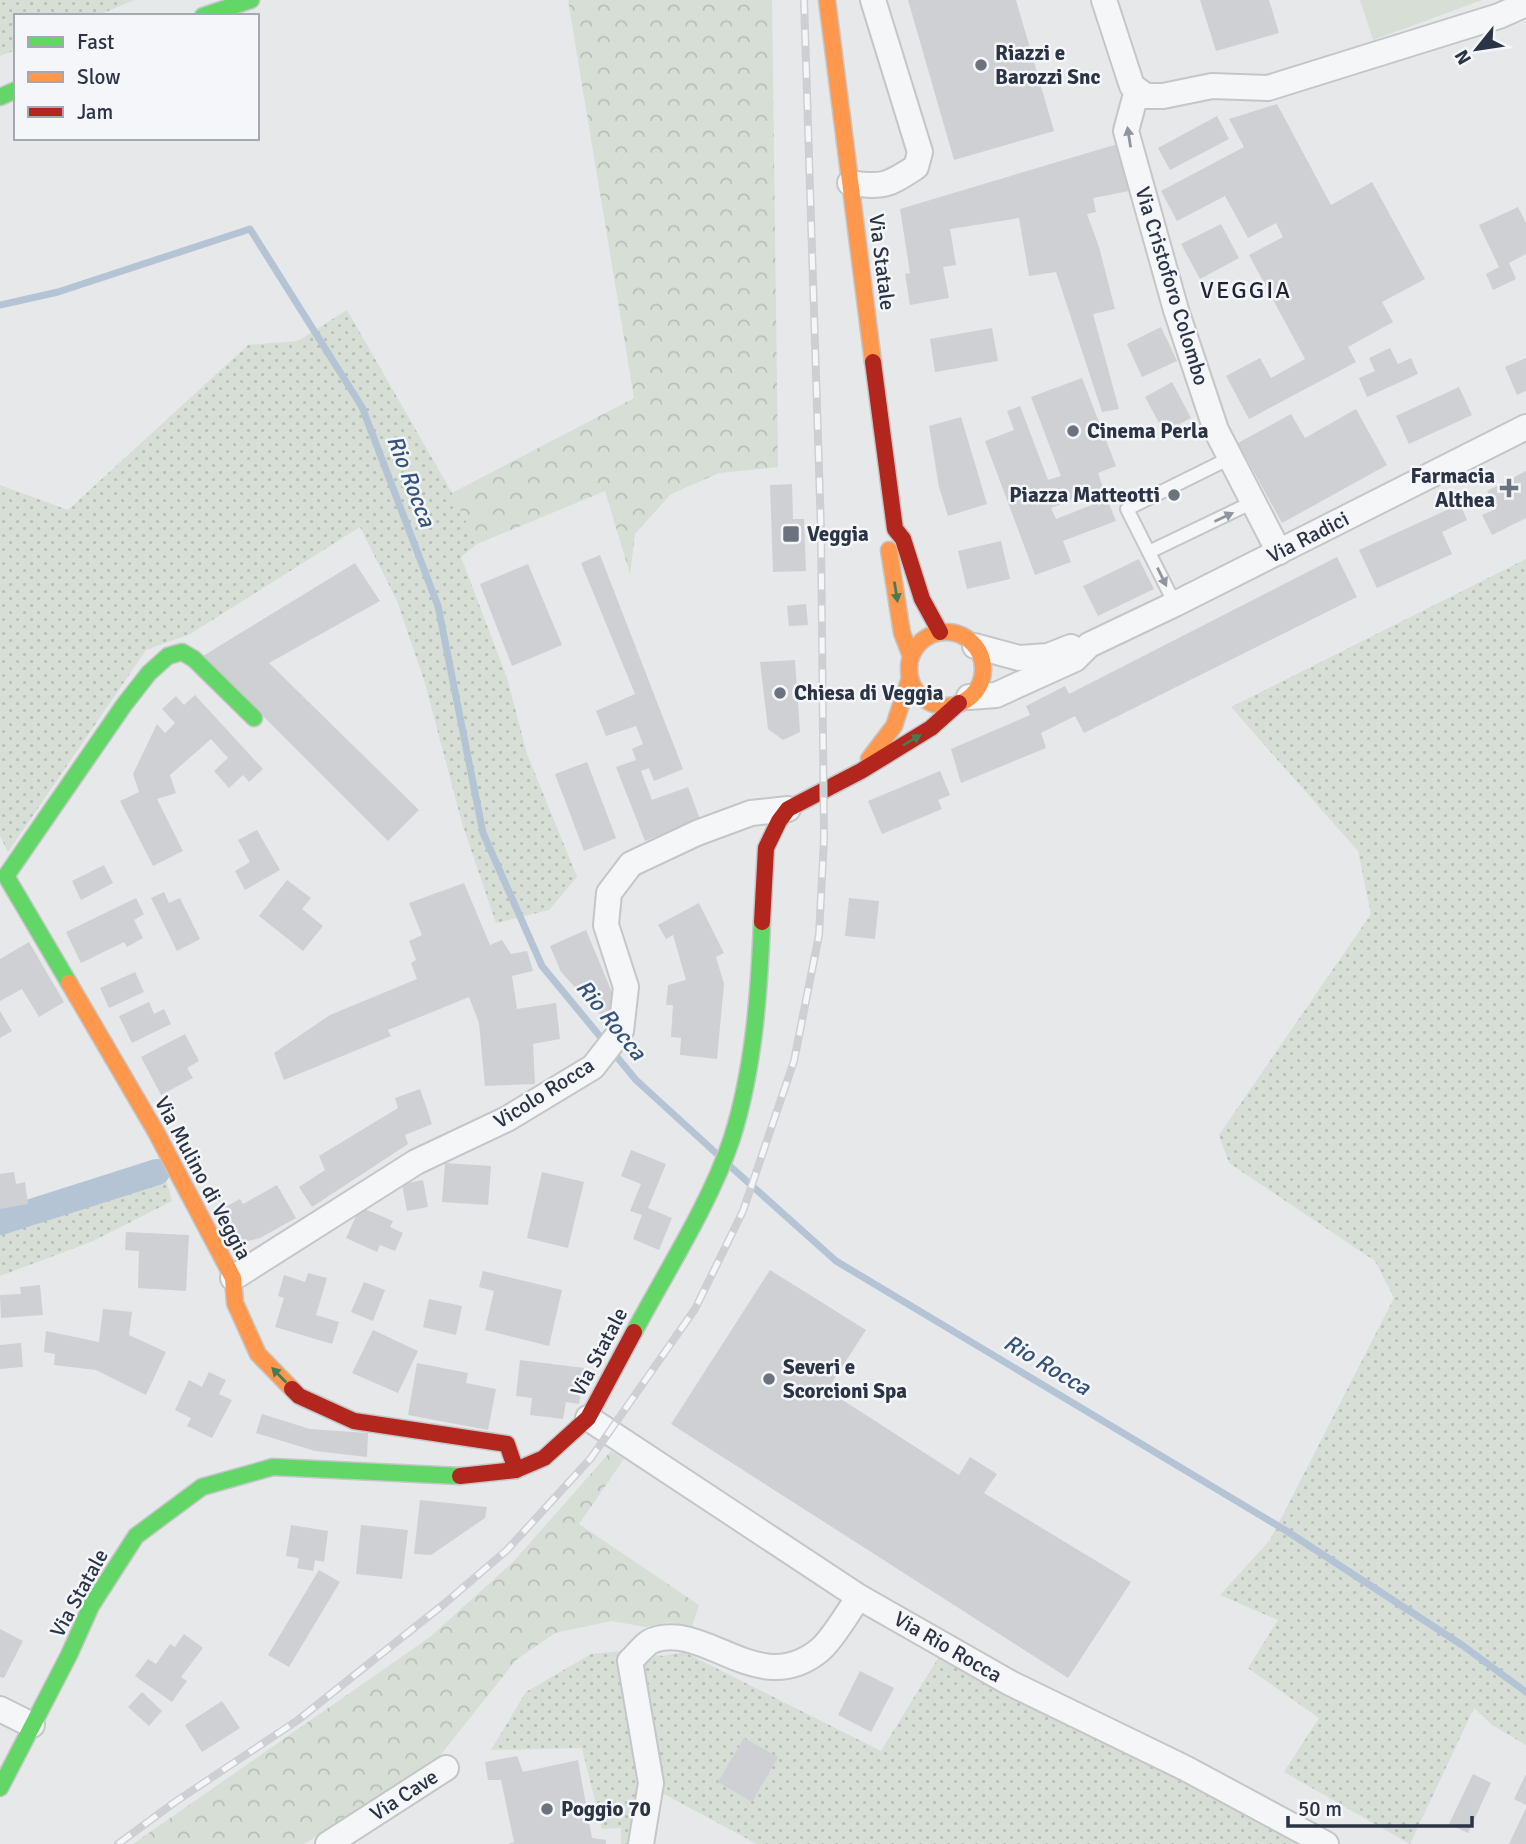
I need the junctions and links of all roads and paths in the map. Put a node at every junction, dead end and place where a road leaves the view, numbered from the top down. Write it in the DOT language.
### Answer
graph roads {
  1 [pos="251,0"];
  2 [pos="827,0"];
  3 [pos="873,0"];
  4 [pos="1104,0"];
  5 [pos="1526,4"];
  6 [pos="209,14"];
  7 [pos="1137,90"];
  8 [pos="850,183"];
  9 [pos="1526,427"];
  10 [pos="1230,458"];
  11 [pos="1253,502"];
  12 [pos="895,528"];
  13 [pos="1149,552"];
  14 [pos="1279,552"];
  15 [pos="1175,604"];
  16 [pos="940,632"];
  17 [pos="1089,645"];
  18 [pos="975,646"];
  19 [pos="911,656"];
  20 [pos="910,678"];
  21 [pos="964,700"];
  22 [pos="254,718"];
  23 [pos="861,771"];
  24 [pos="788,809"];
  25 [pos="3,870"];
  26 [pos="233,1278"];
  27 [pos="588,1418"];
  28 [pos="516,1470"];
  29 [pos="859,1597"];
  30 [pos="0,1709"];
  31 [pos="32,1725"];
  32 [pos="446,1768"];
  33 [pos="0,1788"];
  34 [pos="328,1844"];
  35 [pos="641,1844"];
  36 [pos="1326,1844"];
  1 -- 6 [label="street"];
  2 -- 8 [label="street, Via Statale"];
  3 -- 8 [label="street"];
  4 -- 7 [label="street"];
  5 -- 7 [label="street"];
  10 -- 7 [label="street, Via Cristoforo Colombo, one-way"];
  8 -- 12 [label="street, Via Statale"];
  9 -- 14 [label="street, Via Radici"];
  10 -- 11 [label="street, Via Cristoforo Colombo"];
  10 -- 13 [label="lane"];
  13 -- 11 [label="lane, one-way"];
  11 -- 14 [label="street, Via Cristoforo Colombo"];
  12 -- 16 [label="street, Via Statale"];
  12 -- 19 [label="street, Via Statale, one-way"];
  13 -- 15 [label="lane, one-way"];
  14 -- 15 [label="street, Via Radici"];
  15 -- 17 [label="street, Via Radici"];
  16 -- 18 [label="street"];
  16 -- 19 [label="street"];
  17 -- 18 [label="street"];
  17 -- 21 [label="street"];
  18 -- 21 [label="street, Via Statale"];
  19 -- 20 [label="street, Via Statale"];
  20 -- 21 [label="street"];
  20 -- 23 [label="street, Via Statale"];
  23 -- 21 [label="street, Via Statale, one-way"];
  22 -- 25 [label="street, Via Mulino di Veggia"];
  23 -- 24 [label="street, Via Statale"];
  24 -- 26 [label="street, Vicolo Rocca"];
  24 -- 27 [label="street, Via Statale"];
  25 -- 26 [label="street, Via Mulino di Veggia"];
  28 -- 26 [label="street, Via Mulino di Veggia, one-way"];
  27 -- 28 [label="street, Via Statale"];
  27 -- 29 [label="street, Via Rio Rocca"];
  28 -- 31 [label="street, Via Statale"];
  29 -- 35 [label="street"];
  29 -- 36 [label="street, Via Rio Rocca"];
  30 -- 31 [label="street"];
  31 -- 33 [label="street, Via Statale"];
  32 -- 34 [label="street, Via Cave"];
}
